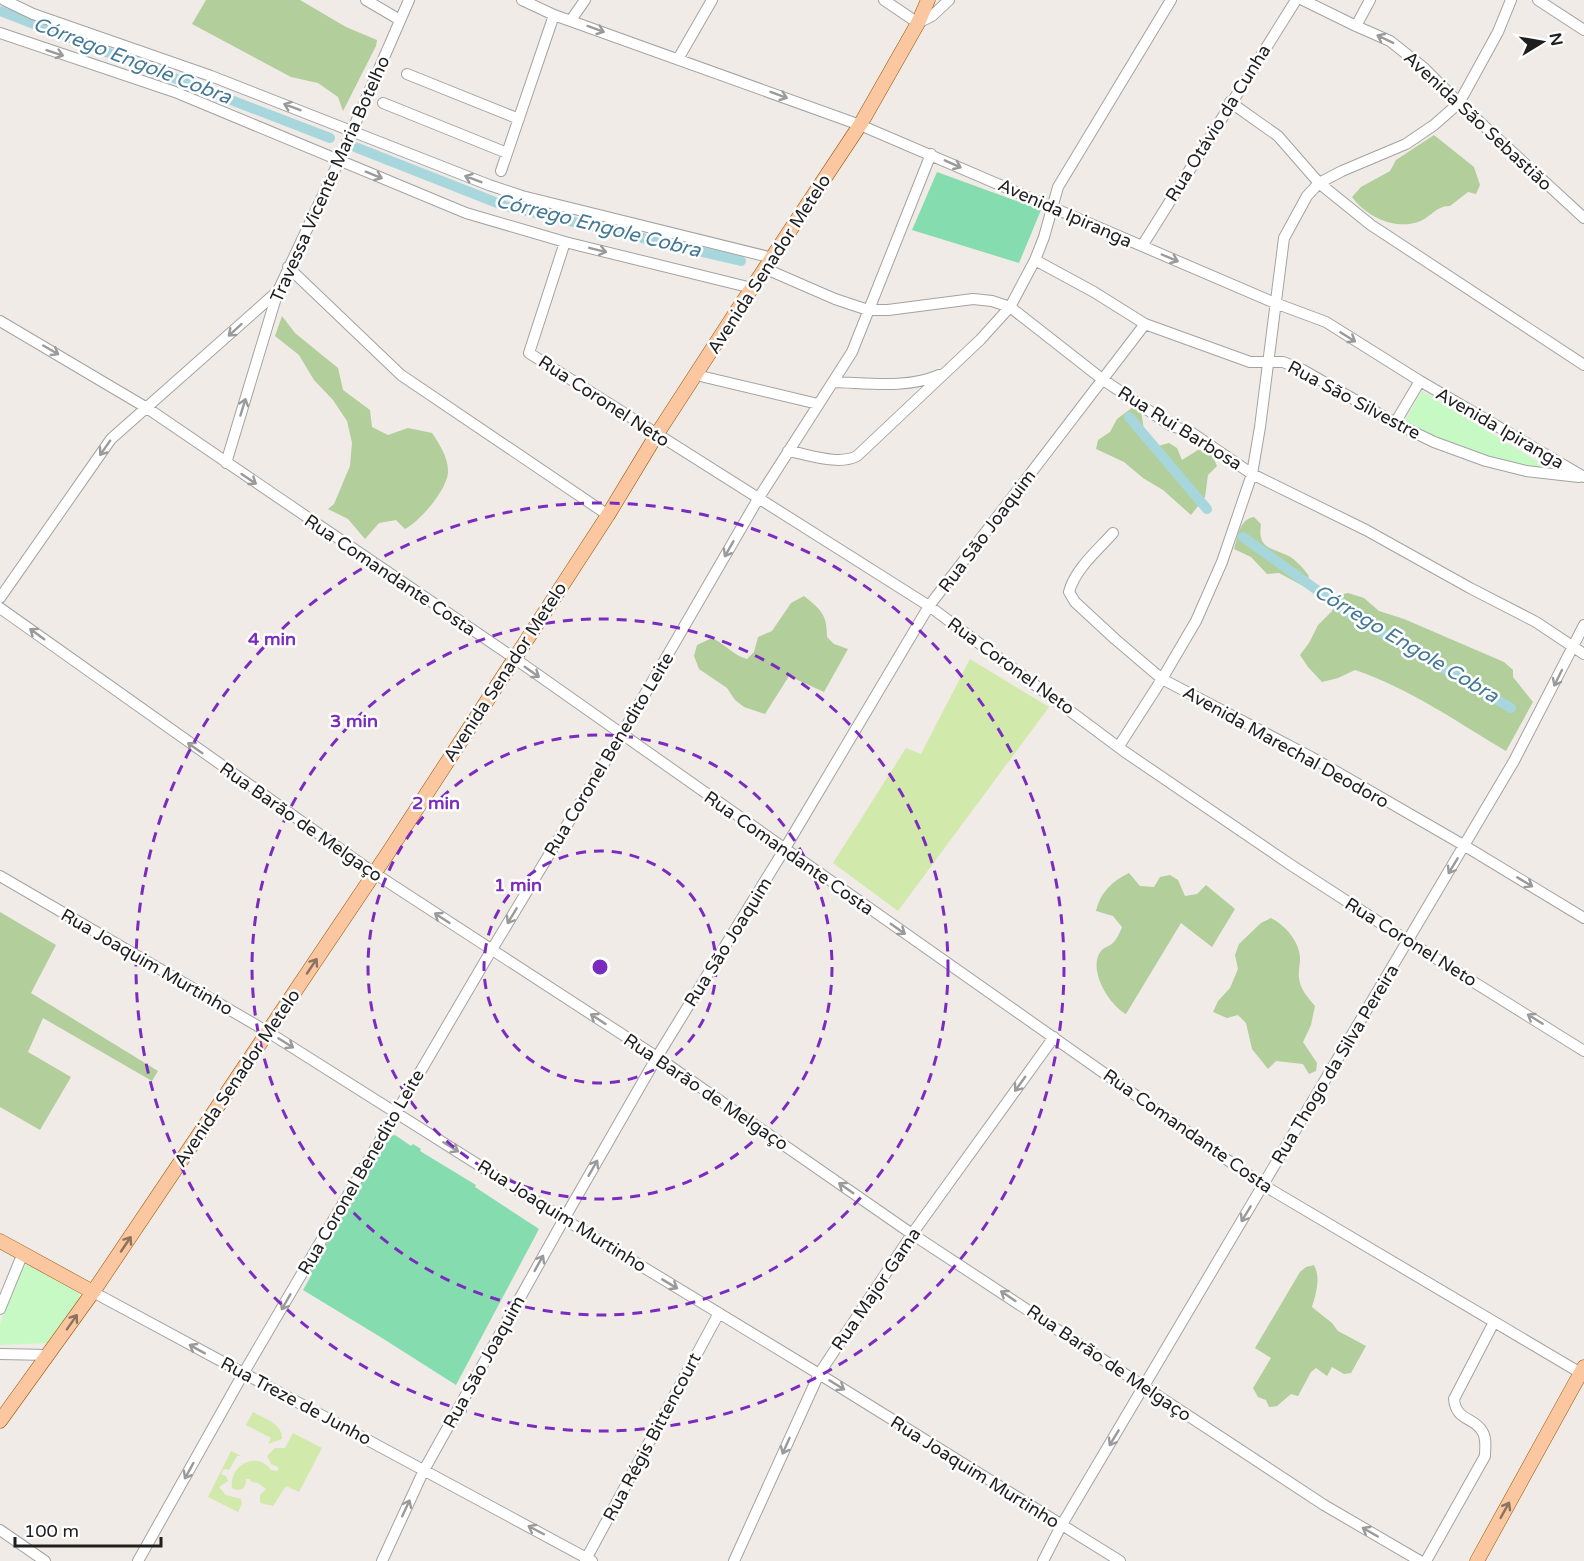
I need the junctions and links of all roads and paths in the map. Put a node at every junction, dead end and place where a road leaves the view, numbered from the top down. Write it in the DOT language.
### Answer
graph roads {
  1 [pos="3,0"];
  2 [pos="366,0"];
  3 [pos="409,0"];
  4 [pos="522,0"];
  5 [pos="585,0"];
  6 [pos="712,0"];
  7 [pos="884,0"];
  8 [pos="927,0"];
  9 [pos="949,0"];
  10 [pos="1171,0"];
  11 [pos="1296,0"];
  12 [pos="1303,0"];
  13 [pos="1370,0"];
  14 [pos="1511,0"];
  15 [pos="1538,0"];
  16 [pos="554,15"];
  17 [pos="400,20"];
  18 [pos="571,20"];
  19 [pos="918,23"];
  20 [pos="1356,27"];
  21 [pos="1584,30"];
  22 [pos="0,33"];
  23 [pos="678,60"];
  24 [pos="406,74"];
  25 [pos="1230,102"];
  26 [pos="383,103"];
  27 [pos="1459,103"];
  28 [pos="519,119"];
  29 [pos="860,125"];
  30 [pos="352,131"];
  31 [pos="507,153"];
  32 [pos="931,154"];
  33 [pos="339,161"];
  34 [pos="501,171"];
  35 [pos="1319,183"];
  36 [pos="1052,207"];
  37 [pos="1584,218"];
  38 [pos="565,242"];
  39 [pos="1142,246"];
  40 [pos="1035,260"];
  41 [pos="770,263"];
  42 [pos="288,267"];
  43 [pos="752,288"];
  44 [pos="278,291"];
  45 [pos="1275,303"];
  46 [pos="1010,307"];
  47 [pos="868,310"];
  48 [pos="0,321"];
  49 [pos="1145,324"];
  50 [pos="1267,363"];
  51 [pos="1584,365"];
  52 [pos="945,373"];
  53 [pos="696,375"];
  54 [pos="1102,379"];
  55 [pos="1420,381"];
  56 [pos="834,382"];
  57 [pos="818,404"];
  58 [pos="147,408"];
  59 [pos="1395,423"];
  60 [pos="657,434"];
  61 [pos="788,451"];
  62 [pos="226,463"];
  63 [pos="1252,474"];
  64 [pos="1583,477"];
  65 [pos="758,499"];
  66 [pos="608,515"];
  67 [pos="1113,533"];
  68 [pos="0,598"];
  69 [pos="929,606"];
  70 [pos="0,608"];
  71 [pos="1584,625"];
  72 [pos="1573,646"];
  73 [pos="1584,654"];
  74 [pos="514,658"];
  75 [pos="1162,679"];
  76 [pos="621,735"];
  77 [pos="1119,746"];
  78 [pos="1465,846"];
  79 [pos="784,850"];
  80 [pos="374,873"];
  81 [pos="0,876"];
  82 [pos="1584,918"];
  83 [pos="1408,941"];
  84 [pos="491,951"];
  85 [pos="268,1032"];
  86 [pos="1054,1037"];
  87 [pos="1584,1051"];
  88 [pos="657,1057"];
  89 [pos="396,1112"];
  90 [pos="1263,1185"];
  91 [pos="564,1219"];
  92 [pos="912,1234"];
  93 [pos="0,1241"];
  94 [pos="23,1253"];
  95 [pos="93,1292"];
  96 [pos="0,1309"];
  97 [pos="719,1313"];
  98 [pos="1494,1322"];
  99 [pos="0,1354"];
  100 [pos="49,1355"];
  101 [pos="1583,1372"];
  102 [pos="243,1374"];
  103 [pos="819,1374"];
  104 [pos="1144,1387"];
  105 [pos="0,1420"];
  106 [pos="424,1470"];
  107 [pos="1061,1526"];
  108 [pos="0,1530"];
  109 [pos="588,1560"];
  110 [pos="45,1561"];
  111 [pos="138,1561"];
  112 [pos="382,1561"];
  113 [pos="734,1561"];
  114 [pos="1042,1561"];
  115 [pos="1120,1561"];
  116 [pos="1420,1561"];
  117 [pos="1426,1561"];
  118 [pos="1477,1561"];
  30 -- 1 [label="street, Rua Rui Barbosa, one-way"];
  2 -- 17 [label="street"];
  3 -- 17 [label="street, Travessa Vicente Maria Botelho"];
  4 -- 16 [label="street, Avenida Ipiranga"];
  5 -- 18 [label="street"];
  6 -- 23 [label="street"];
  7 -- 19 [label="street"];
  8 -- 19 [label="main road, Avenida Senador Metelo"];
  9 -- 19 [label="street"];
  10 -- 36 [label="street"];
  11 -- 25 [label="street, Rua Otávio da Cunha"];
  12 -- 20 [label="street, Avenida São Sebastião"];
  13 -- 20 [label="street"];
  14 -- 27 [label="street"];
  15 -- 21 [label="street"];
  16 -- 18 [label="street, Avenida Ipiranga"];
  16 -- 28 [label="street"];
  17 -- 30 [label="street, Travessa Vicente Maria Botelho"];
  18 -- 23 [label="street, Avenida Ipiranga, one-way"];
  19 -- 29 [label="main road, Avenida Senador Metelo"];
  27 -- 20 [label="street, Avenida São Sebastião, one-way"];
  22 -- 33 [label="street, one-way"];
  23 -- 29 [label="street, Avenida Ipiranga, one-way"];
  24 -- 28 [label="street"];
  25 -- 35 [label="street"];
  25 -- 39 [label="street, Rua Otávio da Cunha"];
  26 -- 31 [label="street"];
  27 -- 35 [label="street"];
  27 -- 37 [label="street, Avenida São Sebastião"];
  28 -- 31 [label="street"];
  29 -- 32 [label="street, Avenida Ipiranga"];
  29 -- 41 [label="main road, Avenida Senador Metelo"];
  30 -- 33 [label="street, Travessa Vicente Maria Botelho"];
  41 -- 30 [label="street, Rua Rui Barbosa, one-way"];
  31 -- 34 [label="street"];
  32 -- 36 [label="street, Avenida Ipiranga, one-way"];
  32 -- 47 [label="street, Rua Coronel Benedito Leite"];
  33 -- 38 [label="street, one-way"];
  33 -- 42 [label="street, Travessa Vicente Maria Botelho"];
  35 -- 45 [label="street"];
  35 -- 51 [label="street"];
  36 -- 39 [label="street, Avenida Ipiranga"];
  36 -- 40 [label="street"];
  38 -- 43 [label="street, one-way"];
  38 -- 60 [label="street, Rua Coronel Neto"];
  39 -- 45 [label="street, Avenida Ipiranga, one-way"];
  40 -- 46 [label="street"];
  40 -- 49 [label="street, Rua São Silvestre"];
  41 -- 43 [label="main road, Avenida Senador Metelo"];
  41 -- 47 [label="street, Rua Rui Barbosa"];
  42 -- 44 [label="street, Travessa Vicente Maria Botelho"];
  42 -- 66 [label="street"];
  43 -- 53 [label="main road, Avenida Senador Metelo"];
  44 -- 58 [label="street, one-way"];
  62 -- 44 [label="street, Travessa Vicente Maria Botelho, one-way"];
  45 -- 50 [label="street"];
  45 -- 55 [label="street, Avenida Ipiranga, one-way"];
  46 -- 47 [label="street, Rua Rui Barbosa"];
  46 -- 52 [label="street"];
  46 -- 54 [label="street, Rua Rui Barbosa"];
  47 -- 56 [label="street, Rua Coronel Benedito Leite"];
  48 -- 58 [label="street, Rua Comandante Costa, one-way"];
  49 -- 50 [label="street, Rua São Silvestre"];
  49 -- 54 [label="street, Rua São Joaquim"];
  50 -- 59 [label="street, Rua São Silvestre"];
  50 -- 63 [label="street"];
  52 -- 56 [label="street"];
  52 -- 61 [label="street"];
  53 -- 57 [label="street"];
  53 -- 60 [label="main road, Avenida Senador Metelo"];
  54 -- 63 [label="street, Rua Rui Barbosa"];
  54 -- 69 [label="street, Rua São Joaquim"];
  55 -- 59 [label="street"];
  55 -- 64 [label="street, Avenida Ipiranga"];
  56 -- 57 [label="street, Rua Coronel Benedito Leite"];
  57 -- 61 [label="street, Rua Coronel Benedito Leite"];
  58 -- 62 [label="street, Rua Comandante Costa"];
  58 -- 68 [label="street, one-way"];
  59 -- 64 [label="street, Rua São Silvestre"];
  60 -- 65 [label="street, Rua Coronel Neto"];
  60 -- 66 [label="main road, Avenida Senador Metelo"];
  61 -- 65 [label="street, Rua Coronel Benedito Leite"];
  62 -- 74 [label="street, Rua Comandante Costa, one-way"];
  63 -- 72 [label="street, Rua Rui Barbosa"];
  63 -- 75 [label="street"];
  65 -- 69 [label="street, Rua Coronel Neto"];
  65 -- 76 [label="street, Rua Coronel Benedito Leite, one-way"];
  66 -- 74 [label="main road, Avenida Senador Metelo"];
  67 -- 75 [label="street, Avenida Marechal Deodoro"];
  69 -- 77 [label="street, Rua Coronel Neto"];
  69 -- 79 [label="street, Rua São Joaquim"];
  80 -- 70 [label="street, Rua Barão de Melgaço, one-way"];
  71 -- 72 [label="street, Rua Thogo da Silva Pereira"];
  72 -- 73 [label="street, Rua Rui Barbosa"];
  72 -- 78 [label="street, Rua Thogo da Silva Pereira, one-way"];
  74 -- 76 [label="street, Rua Comandante Costa, one-way"];
  74 -- 80 [label="main road, Avenida Senador Metelo"];
  75 -- 77 [label="street"];
  75 -- 78 [label="street, Avenida Marechal Deodoro"];
  76 -- 79 [label="street, Rua Comandante Costa"];
  76 -- 84 [label="street, Rua Coronel Benedito Leite, one-way"];
  77 -- 83 [label="street, Rua Coronel Neto"];
  78 -- 82 [label="street, Avenida Marechal Deodoro, one-way"];
  78 -- 83 [label="street, Rua Thogo da Silva Pereira, one-way"];
  79 -- 86 [label="street, Rua Comandante Costa, one-way"];
  79 -- 88 [label="street, Rua São Joaquim"];
  84 -- 80 [label="street, Rua Barão de Melgaço, one-way"];
  85 -- 80 [label="main road, Avenida Senador Metelo, one-way"];
  81 -- 85 [label="street, Rua Joaquim Murtinho"];
  87 -- 83 [label="street, Rua Coronel Neto, one-way"];
  83 -- 90 [label="street, Rua Thogo da Silva Pereira"];
  88 -- 84 [label="street, Rua Barão de Melgaço, one-way"];
  84 -- 89 [label="street, Rua Coronel Benedito Leite"];
  85 -- 89 [label="street, Rua Joaquim Murtinho, one-way"];
  95 -- 85 [label="main road, Avenida Senador Metelo, one-way"];
  86 -- 90 [label="street, Rua Comandante Costa"];
  86 -- 92 [label="street, Rua Major Gama, one-way"];
  91 -- 88 [label="street, Rua São Joaquim, one-way"];
  92 -- 88 [label="street, Rua Barão de Melgaço, one-way"];
  89 -- 91 [label="street, Rua Joaquim Murtinho, one-way"];
  89 -- 102 [label="street, Rua Coronel Benedito Leite, one-way"];
  90 -- 98 [label="street, Rua Comandante Costa"];
  90 -- 104 [label="street, Rua Thogo da Silva Pereira, one-way"];
  91 -- 97 [label="street, Rua Joaquim Murtinho, one-way"];
  106 -- 91 [label="street, Rua São Joaquim, one-way"];
  92 -- 103 [label="street, Rua Major Gama"];
  104 -- 92 [label="street, Rua Barão de Melgaço, one-way"];
  93 -- 94 [label="main road, Rua Treze de Junho"];
  94 -- 95 [label="main road, Rua Treze de Junho"];
  94 -- 96 [label="street"];
  100 -- 95 [label="main road, Avenida Senador Metelo, one-way"];
  102 -- 95 [label="street, Rua Treze de Junho, one-way"];
  97 -- 103 [label="street, Rua Joaquim Murtinho"];
  97 -- 109 [label="street, Rua Régis Bittencourt"];
  98 -- 101 [label="street, Rua Comandante Costa"];
  98 -- 117 [label="street"];
  99 -- 100 [label="street"];
  100 -- 105 [label="main road, Avenida Senador Metelo"];
  118 -- 101 [label="main road, one-way"];
  102 -- 106 [label="street, Rua Treze de Junho"];
  102 -- 111 [label="street, Rua Coronel Benedito Leite, one-way"];
  103 -- 107 [label="street, Rua Joaquim Murtinho, one-way"];
  103 -- 113 [label="street, Rua Major Gama, one-way"];
  104 -- 107 [label="street, Rua Thogo da Silva Pereira, one-way"];
  116 -- 104 [label="street, Rua Barão de Melgaço, one-way"];
  109 -- 106 [label="street, Rua Treze de Junho, one-way"];
  112 -- 106 [label="street, Rua São Joaquim, one-way"];
  107 -- 114 [label="street, Rua Thogo da Silva Pereira"];
  107 -- 115 [label="street, Rua Joaquim Murtinho"];
  108 -- 110 [label="street"];
}
